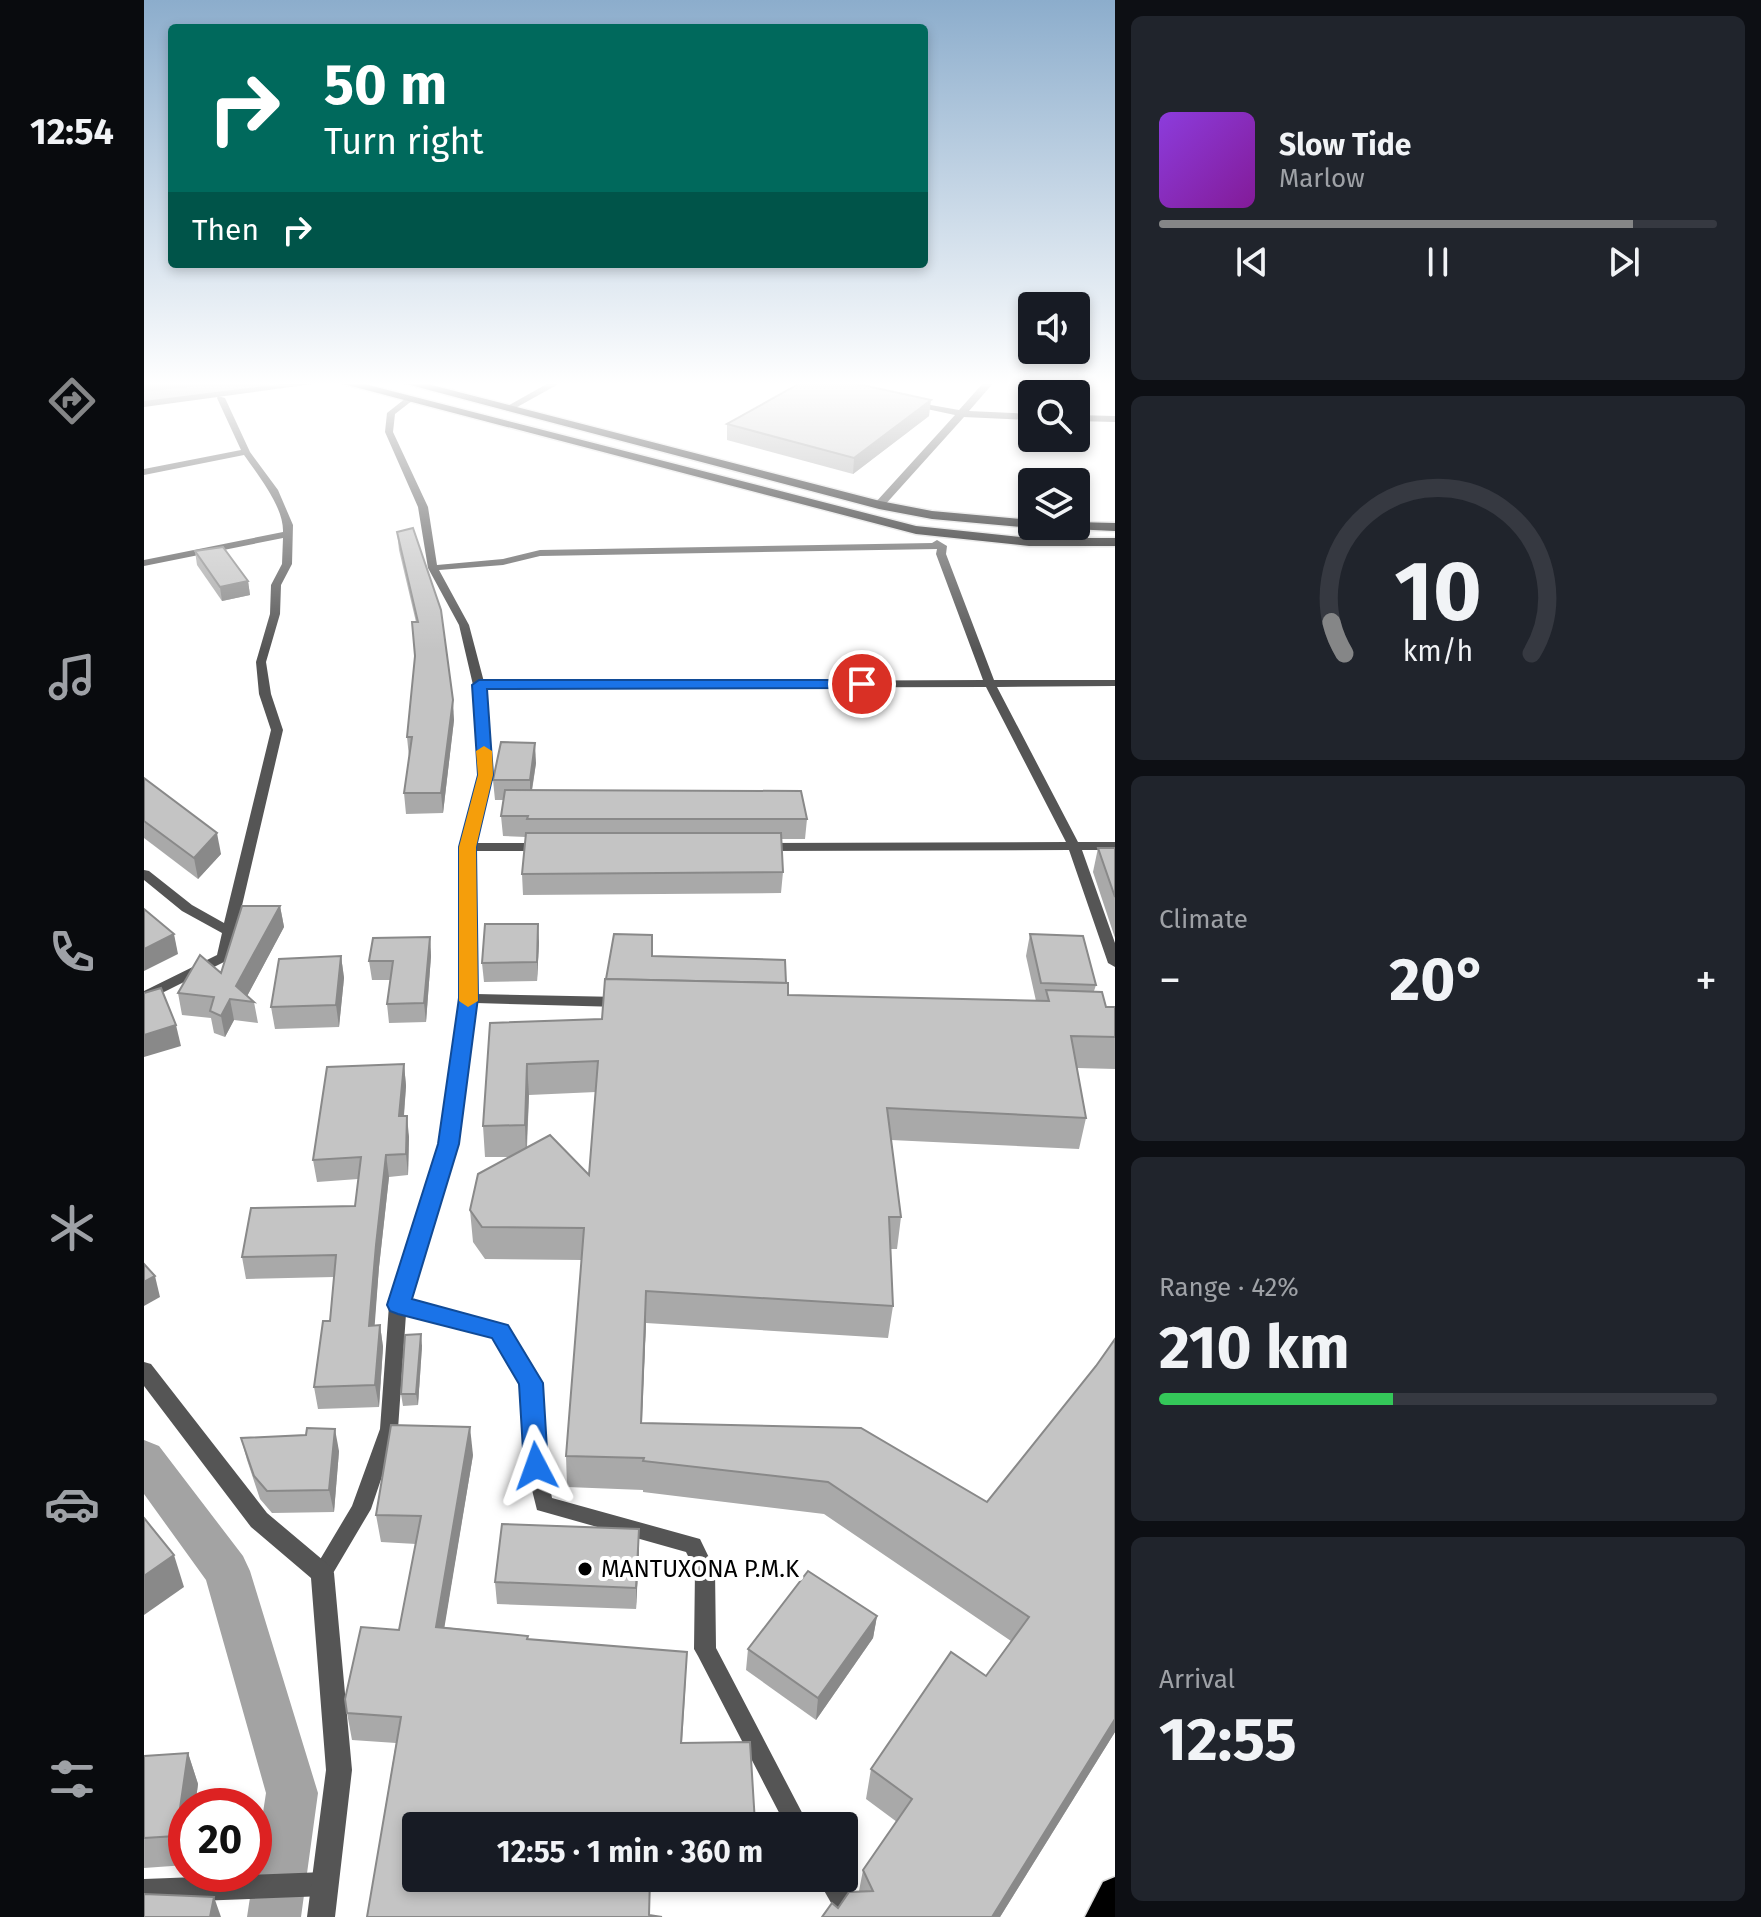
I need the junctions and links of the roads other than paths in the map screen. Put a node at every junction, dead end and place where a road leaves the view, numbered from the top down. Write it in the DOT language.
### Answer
graph roads {
  1 [pos="259,470"];
  2 [pos="406,470"];
  3 [pos="684,470"];
  4 [pos="745,470"];
  5 [pos="911,470"];
  6 [pos="879,505"];
  7 [pos="1018,523"];
  8 [pos="1090,526"];
  9 [pos="1115,527"];
  10 [pos="916,530"];
  11 [pos="288,534"];
  12 [pos="1115,542"];
  13 [pos="942,546"];
  14 [pos="144,563"];
  15 [pos="433,568"];
  16 [pos="1115,683"];
  17 [pos="990,684"];
  18 [pos="479,685"];
  19 [pos="1074,846"];
  20 [pos="1115,846"];
  21 [pos="468,847"];
  22 [pos="564,847"];
  23 [pos="755,847"];
  24 [pos="144,874"];
  25 [pos="229,931"];
  26 [pos="1115,963"];
  27 [pos="144,997"];
  28 [pos="469,998"];
  29 [pos="642,1003"];
  30 [pos="398,1305"];
  31 [pos="144,1370"];
  32 [pos="322,1573"];
  33 [pos="791,1812"];
  34 [pos="325,1884"];
  35 [pos="144,1891"];
  36 [pos="838,1892"];
  37 [pos="1115,1894"];
  38 [pos="321,1917"];
  39 [pos="853,1917"];
  40 [pos="1102,1917"];
  1 -- 11 [label="lane"];
  2 -- 15 [label="lane"];
  3 -- 10 [label="main road"];
  4 -- 6 [label="main road"];
  5 -- 6 [label="street"];
  6 -- 7 [label="main road"];
  8 -- 9 [label="main road"];
  10 -- 12 [label="main road"];
  10 -- 13 [label="lane"];
  11 -- 14 [label="lane"];
  11 -- 25 [label="lane"];
  13 -- 15 [label="lane"];
  13 -- 17 [label="lane"];
  15 -- 18 [label="lane"];
  16 -- 17 [label="lane"];
  17 -- 18 [label="lane"];
  17 -- 19 [label="lane"];
  18 -- 21 [label="lane"];
  19 -- 20 [label="lane"];
  19 -- 23 [label="lane"];
  19 -- 26 [label="lane"];
  21 -- 22 [label="lane"];
  21 -- 28 [label="lane"];
  24 -- 25 [label="lane"];
  25 -- 27 [label="lane"];
  28 -- 29 [label="lane"];
  28 -- 30 [label="lane"];
  30 -- 32 [label="lane"];
  30 -- 33 [label="lane"];
  31 -- 32 [label="street"];
  32 -- 34 [label="street"];
  34 -- 35 [label="lane"];
  34 -- 38 [label="street"];
  36 -- 39 [label="lane"];
  37 -- 40 [label="main road"];
}
